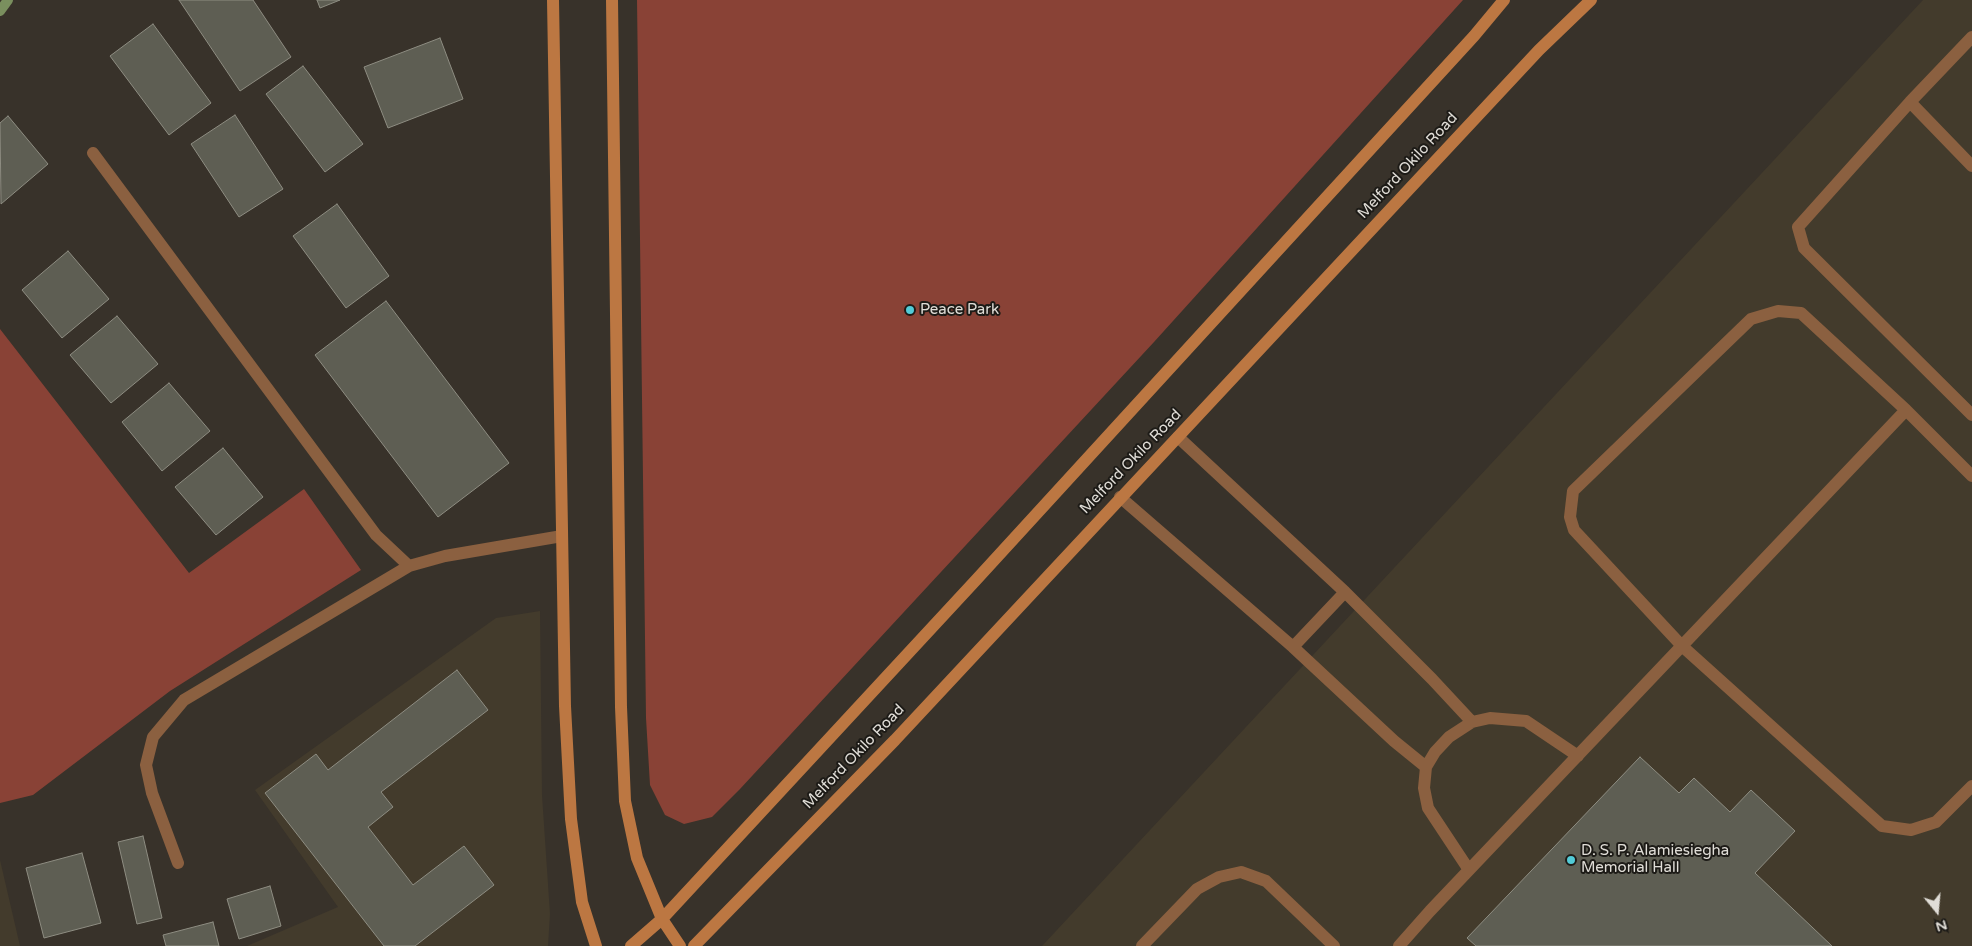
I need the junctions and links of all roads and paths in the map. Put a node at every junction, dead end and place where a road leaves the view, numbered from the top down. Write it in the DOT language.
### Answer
graph roads {
  1 [pos="552,0"];
  2 [pos="612,0"];
  3 [pos="1504,0"];
  4 [pos="1591,0"];
  5 [pos="1972,36"];
  6 [pos="1910,102"];
  7 [pos="93,153"];
  8 [pos="1972,166"];
  9 [pos="1906,410"];
  10 [pos="1972,415"];
  11 [pos="1178,436"];
  12 [pos="1972,476"];
  13 [pos="1120,497"];
  14 [pos="562,536"];
  15 [pos="409,566"];
  16 [pos="1345,592"];
  17 [pos="1682,646"];
  18 [pos="1293,647"];
  19 [pos="1472,722"];
  20 [pos="1578,756"];
  21 [pos="1426,767"];
  22 [pos="1972,786"];
  23 [pos="178,863"];
  24 [pos="1468,870"];
  25 [pos="662,919"];
  26 [pos="596,946"];
  27 [pos="631,946"];
  28 [pos="680,946"];
  29 [pos="694,946"];
  30 [pos="1142,946"];
  31 [pos="1334,946"];
  32 [pos="1398,946"];
  1 -- 14 [label="main road"];
  2 -- 25 [label="main road"];
  3 -- 25 [label="main road, Melford Okilo Road"];
  4 -- 11 [label="main road, Melford Okilo Road"];
  5 -- 6 [label="lane"];
  6 -- 8 [label="lane"];
  6 -- 10 [label="lane"];
  7 -- 15 [label="lane"];
  9 -- 12 [label="lane"];
  9 -- 17 [label="lane"];
  9 -- 17 [label="lane"];
  11 -- 13 [label="main road, Melford Okilo Road"];
  11 -- 16 [label="lane"];
  13 -- 18 [label="lane"];
  13 -- 29 [label="main road, Melford Okilo Road"];
  14 -- 15 [label="lane"];
  14 -- 26 [label="main road"];
  15 -- 23 [label="lane"];
  16 -- 18 [label="lane"];
  16 -- 19 [label="lane"];
  17 -- 20 [label="lane"];
  17 -- 22 [label="lane"];
  18 -- 21 [label="lane"];
  19 -- 20 [label="lane"];
  19 -- 21 [label="lane"];
  20 -- 24 [label="lane"];
  21 -- 24 [label="lane"];
  24 -- 32 [label="lane"];
  25 -- 27 [label="main road, Melford Okilo Road"];
  25 -- 28 [label="main road"];
  30 -- 31 [label="lane"];
}
